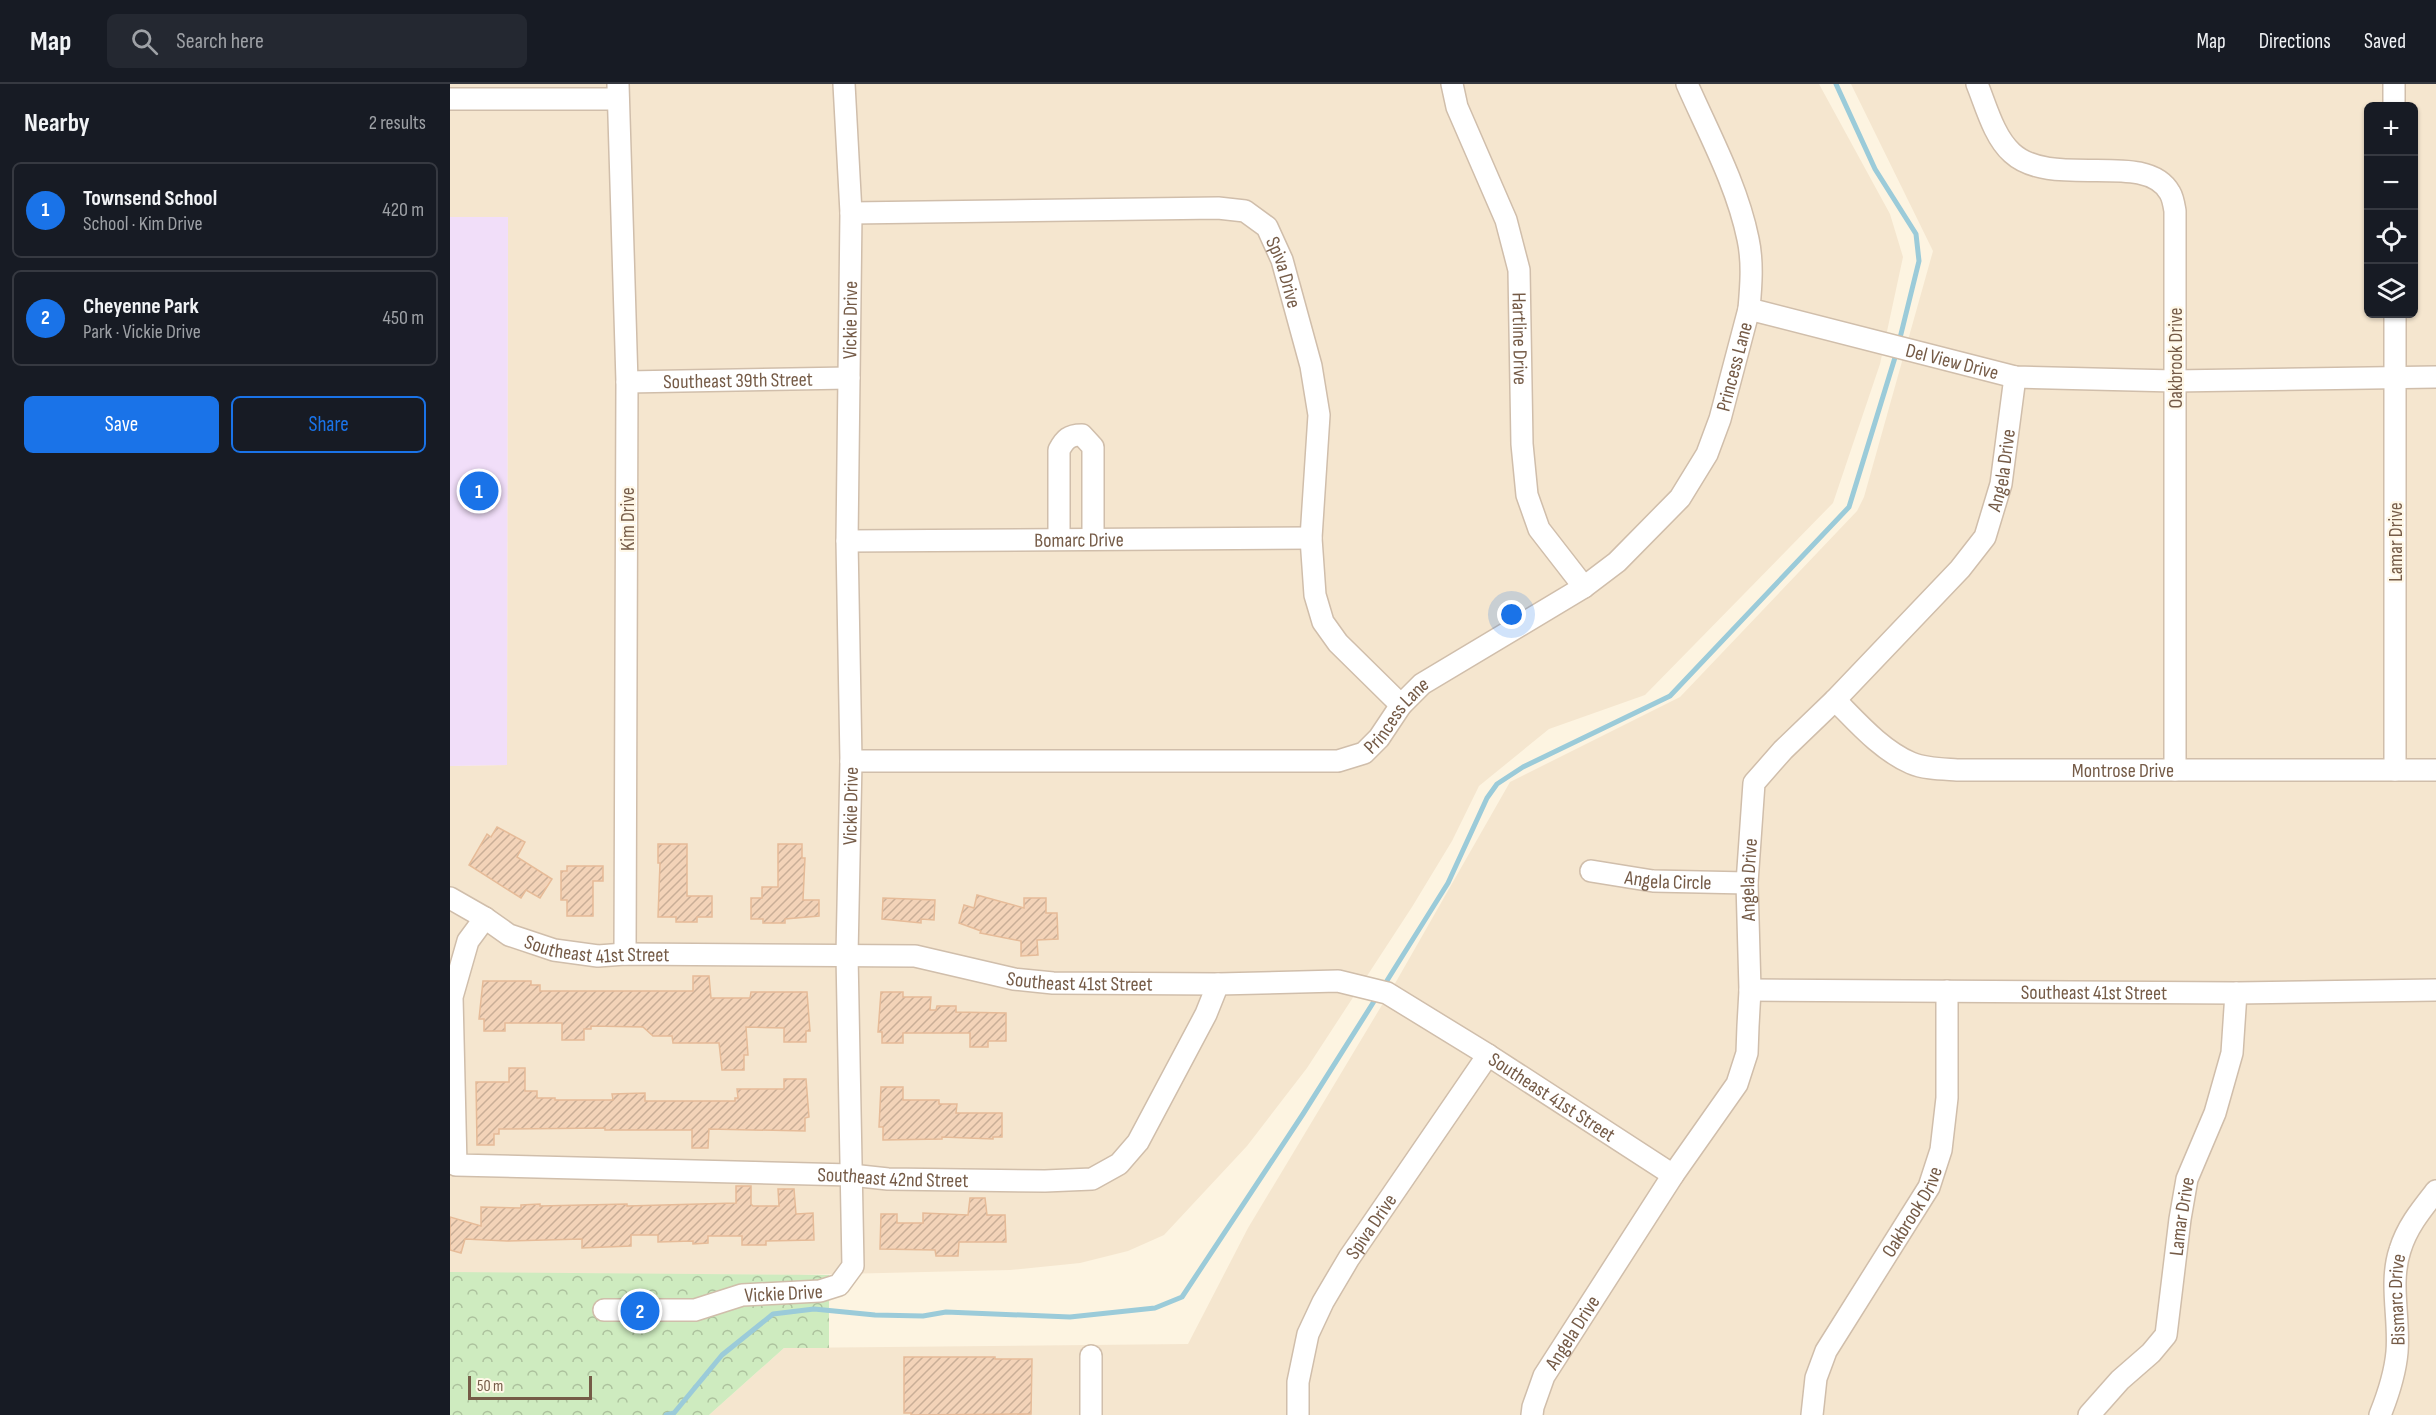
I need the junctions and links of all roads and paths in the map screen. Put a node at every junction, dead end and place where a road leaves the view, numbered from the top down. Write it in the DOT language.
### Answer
graph roads {
  1 [pos="844,84"];
  2 [pos="1452,84"];
  3 [pos="1687,84"];
  4 [pos="1977,84"];
  5 [pos="2394,84"];
  6 [pos="618,92"];
  7 [pos="450,99"];
  8 [pos="2394,102"];
  9 [pos="851,213"];
  10 [pos="1749,309"];
  11 [pos="2395,318"];
  12 [pos="2015,377"];
  13 [pos="2436,377"];
  14 [pos="849,378"];
  15 [pos="2395,379"];
  16 [pos="2174,381"];
  17 [pos="627,382"];
  18 [pos="2436,382"];
  19 [pos="1059,538"];
  20 [pos="1093,538"];
  21 [pos="1311,538"];
  22 [pos="847,541"];
  23 [pos="1584,587"];
  24 [pos="1835,700"];
  25 [pos="1401,705"];
  26 [pos="851,761"];
  27 [pos="2175,770"];
  28 [pos="2395,770"];
  29 [pos="2436,770"];
  30 [pos="1591,871"];
  31 [pos="1746,883"];
  32 [pos="450,897"];
  33 [pos="485,918"];
  34 [pos="625,954"];
  35 [pos="847,955"];
  36 [pos="1218,984"];
  37 [pos="1750,990"];
  38 [pos="2436,990"];
  39 [pos="1947,991"];
  40 [pos="2236,993"];
  41 [pos="1488,1055"];
  42 [pos="851,1175"];
  43 [pos="1672,1175"];
  44 [pos="2436,1191"];
  45 [pos="604,1310"];
  46 [pos="1090,1356"];
  47 [pos="1091,1415"];
  48 [pos="1298,1415"];
  49 [pos="1532,1415"];
  50 [pos="1812,1415"];
  51 [pos="2089,1415"];
  52 [pos="2380,1415"];
  1 -- 9 [label="street, Vickie Drive"];
  2 -- 23 [label="street, Hartline Drive"];
  3 -- 10 [label="street"];
  4 -- 16 [label="street, Oakbrook Drive"];
  5 -- 8 [label="street"];
  6 -- 7 [label="street"];
  6 -- 17 [label="street, Kim Drive"];
  9 -- 14 [label="street, Vickie Drive"];
  9 -- 21 [label="street, Spiva Drive"];
  10 -- 12 [label="street, Del View Drive"];
  10 -- 23 [label="street, Princess Lane"];
  11 -- 15 [label="street, Lamar Drive"];
  12 -- 16 [label="street, Del View Drive"];
  12 -- 24 [label="street, Angela Drive"];
  13 -- 15 [label="street, Del View Drive"];
  14 -- 17 [label="street, Southeast 39th Street"];
  14 -- 22 [label="street, Vickie Drive"];
  15 -- 16 [label="street, Del View Drive"];
  15 -- 18 [label="street, Del View Drive"];
  15 -- 28 [label="street, Lamar Drive"];
  16 -- 27 [label="street, Oakbrook Drive"];
  17 -- 34 [label="street, Kim Drive"];
  19 -- 20 [label="street, Bomarc Drive"];
  19 -- 20 [label="street"];
  19 -- 22 [label="street, Bomarc Drive"];
  20 -- 21 [label="street, Bomarc Drive"];
  21 -- 25 [label="street, Spiva Drive"];
  22 -- 26 [label="street, Vickie Drive"];
  23 -- 25 [label="street, Princess Lane"];
  24 -- 27 [label="street, Montrose Drive"];
  24 -- 31 [label="street, Angela Drive"];
  25 -- 26 [label="street, Princess Lane"];
  26 -- 35 [label="street, Vickie Drive"];
  27 -- 28 [label="street, Montrose Drive"];
  28 -- 29 [label="street, Montrose Drive"];
  30 -- 31 [label="street, Angela Circle"];
  31 -- 37 [label="street, Angela Drive"];
  32 -- 33 [label="street, Southeast 41st Street"];
  33 -- 34 [label="street, Southeast 41st Street"];
  33 -- 42 [label="street, Southeast 42nd Street"];
  34 -- 35 [label="street, Southeast 41st Street"];
  35 -- 36 [label="street, Southeast 41st Street"];
  35 -- 42 [label="street, Vickie Drive"];
  36 -- 41 [label="street, Southeast 41st Street"];
  36 -- 42 [label="street, Southeast 42nd Street"];
  37 -- 39 [label="street, Southeast 41st Street"];
  37 -- 43 [label="street, Angela Drive"];
  38 -- 40 [label="street, Southeast 41st Street"];
  39 -- 40 [label="street, Southeast 41st Street"];
  39 -- 50 [label="street, Oakbrook Drive"];
  40 -- 51 [label="street, Lamar Drive"];
  41 -- 43 [label="street, Southeast 41st Street"];
  41 -- 48 [label="street, Spiva Drive"];
  42 -- 45 [label="street, Vickie Drive"];
  43 -- 49 [label="street, Angela Drive"];
  44 -- 52 [label="street, Bismarc Drive"];
  46 -- 47 [label="street"];
}
